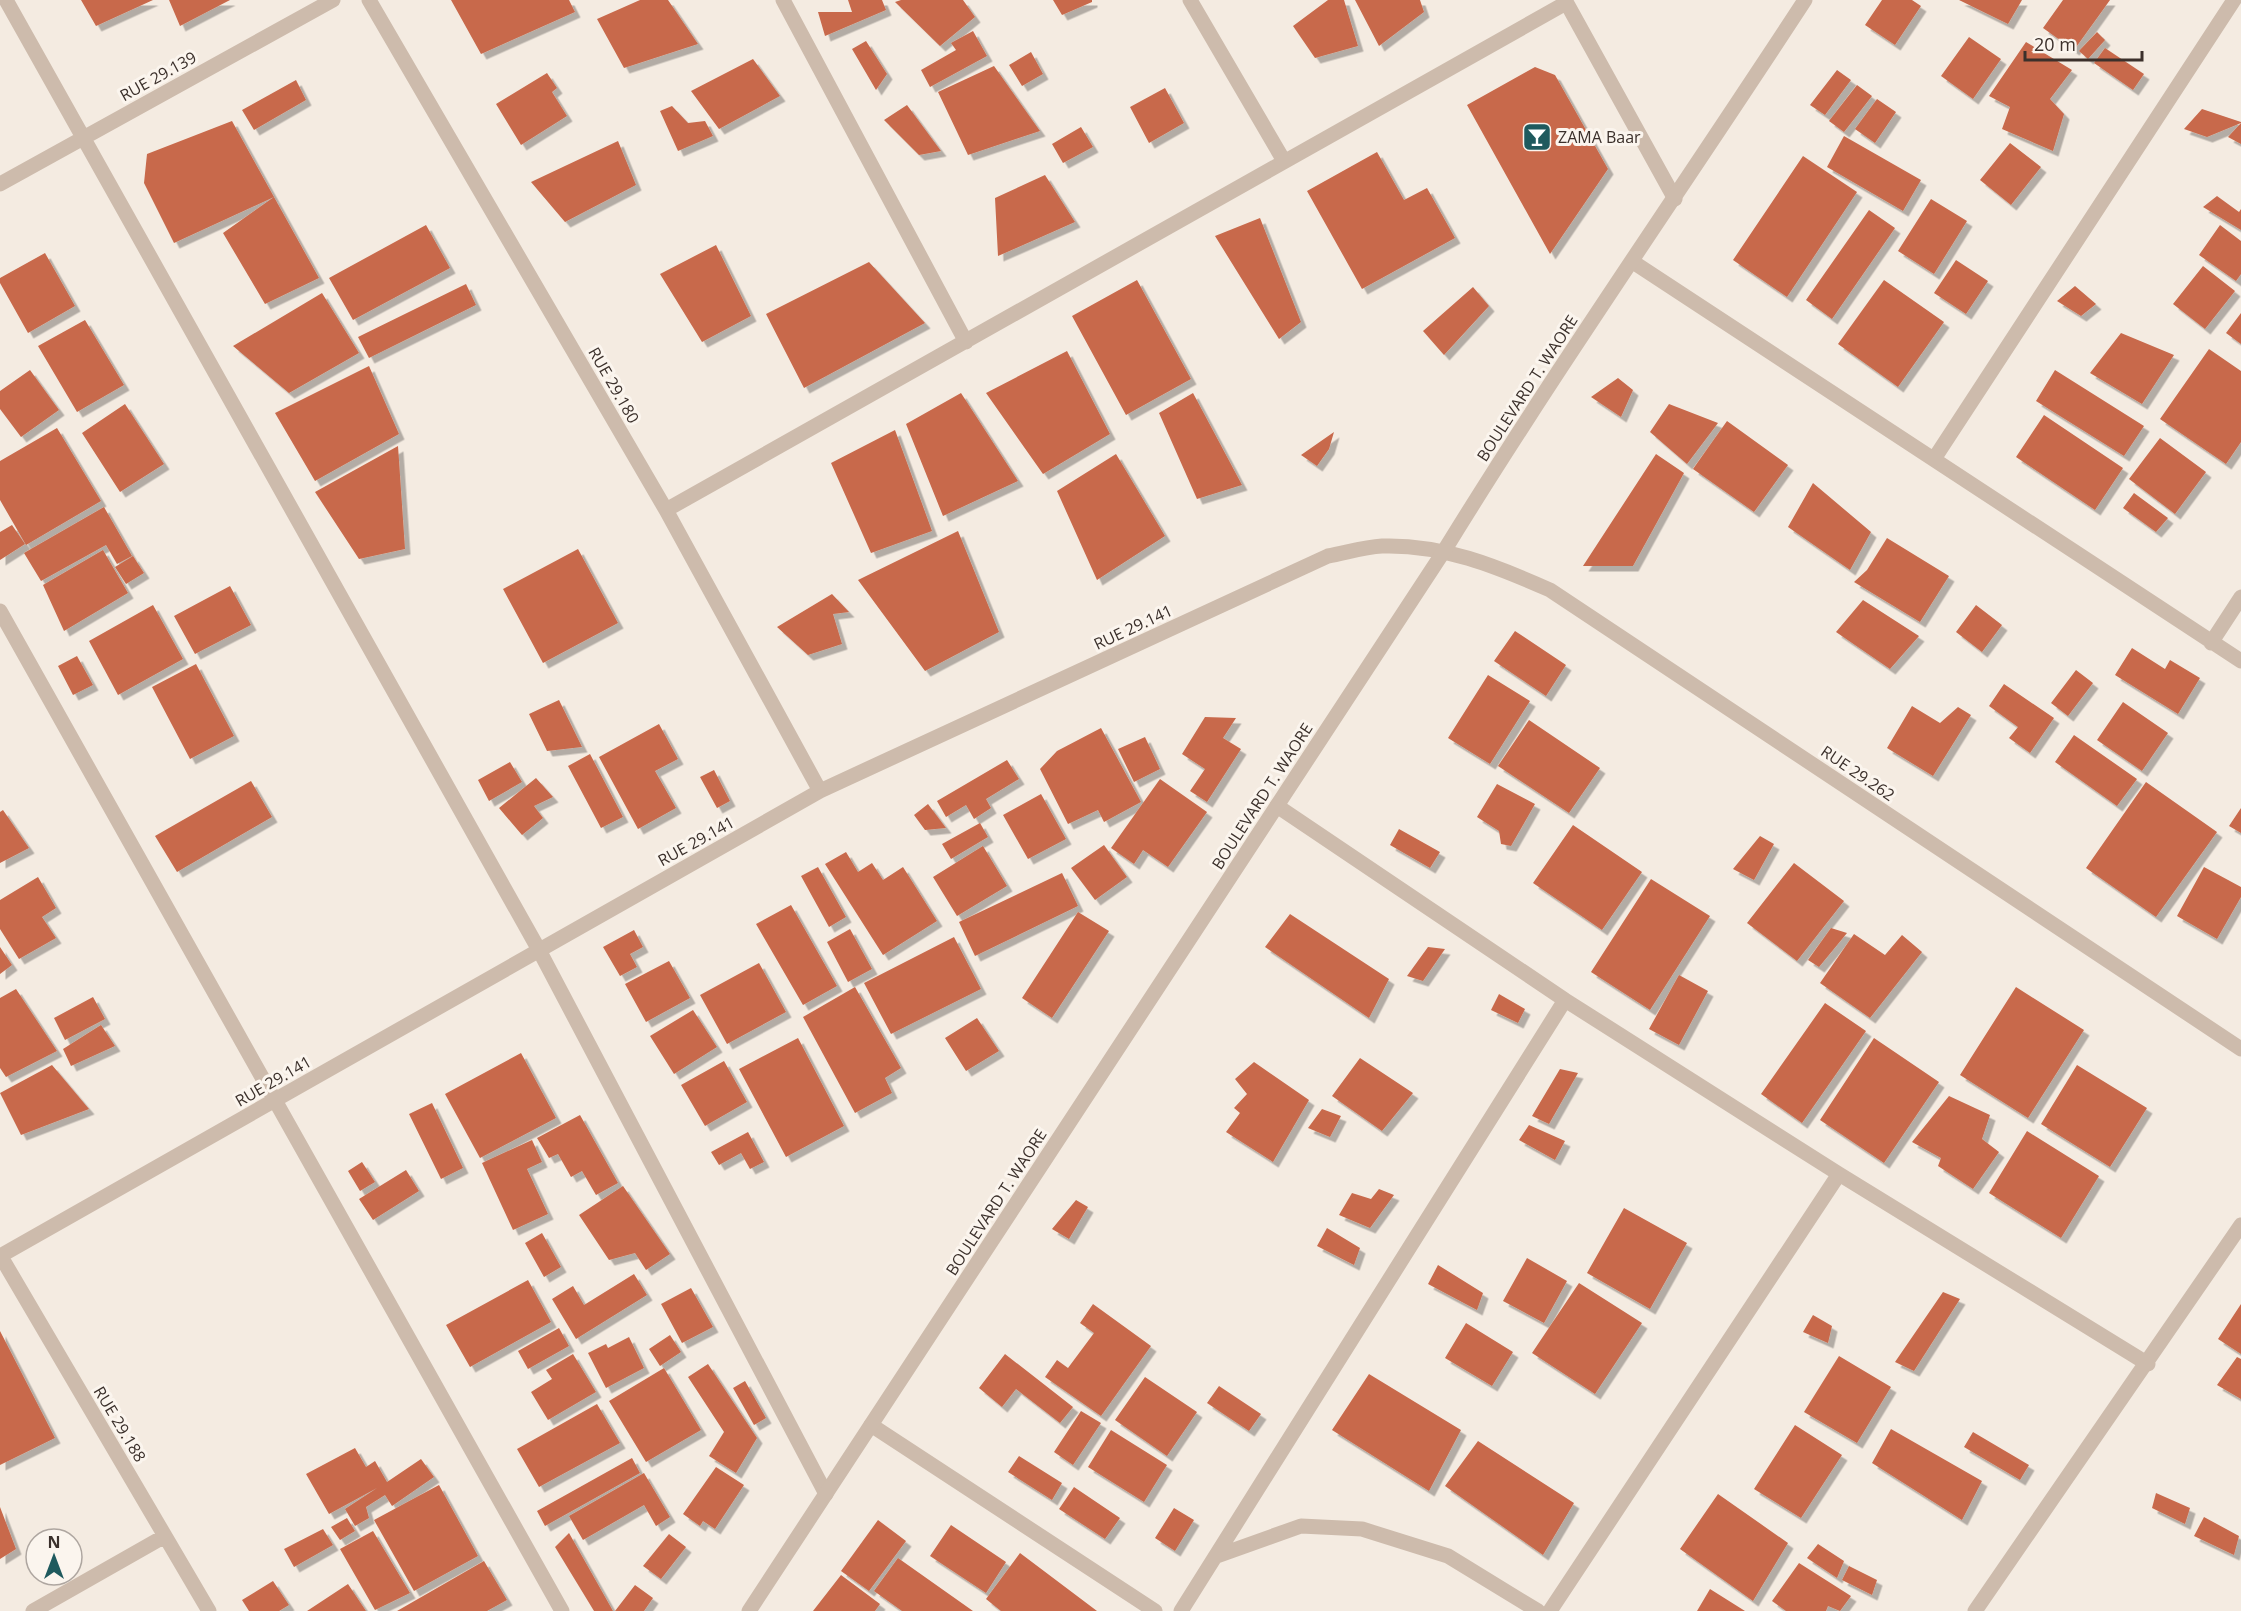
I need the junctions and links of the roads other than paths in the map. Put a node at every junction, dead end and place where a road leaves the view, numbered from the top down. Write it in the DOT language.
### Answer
graph roads {
  1 [pos="6,0"];
  2 [pos="333,0"];
  3 [pos="369,0"];
  4 [pos="783,0"];
  5 [pos="1190,0"];
  6 [pos="1805,0"];
  7 [pos="2234,0"];
  8 [pos="1565,1"];
  9 [pos="85,138"];
  10 [pos="1284,161"];
  11 [pos="0,184"];
  12 [pos="1675,199"];
  13 [pos="1634,262"];
  14 [pos="966,342"];
  15 [pos="1934,459"];
  16 [pos="666,510"];
  17 [pos="1444,551"];
  18 [pos="2241,597"];
  19 [pos="0,611"];
  20 [pos="2211,643"];
  21 [pos="2241,661"];
  22 [pos="820,791"];
  23 [pos="1277,806"];
  24 [pos="539,950"];
  25 [pos="1565,999"];
  26 [pos="2241,1049"];
  27 [pos="276,1100"];
  28 [pos="1839,1174"];
  29 [pos="2241,1225"];
  30 [pos="0,1256"];
  31 [pos="2148,1364"];
  32 [pos="871,1425"];
  33 [pos="826,1494"];
  34 [pos="165,1536"];
  35 [pos="1217,1556"];
  36 [pos="33,1611"];
  37 [pos="209,1611"];
  38 [pos="562,1611"];
  39 [pos="749,1611"];
  40 [pos="1155,1611"];
  41 [pos="1181,1611"];
  42 [pos="1538,1611"];
  43 [pos="1550,1611"];
  44 [pos="1975,1611"];
  1 -- 9 [label="street"];
  2 -- 9 [label="street, RUE 29.139"];
  3 -- 16 [label="street, RUE 29.180"];
  4 -- 14 [label="street"];
  5 -- 10 [label="street"];
  6 -- 12 [label="street, BOULEVARD T. WAORE"];
  7 -- 15 [label="street"];
  8 -- 10 [label="street"];
  8 -- 12 [label="street"];
  9 -- 11 [label="street, RUE 29.139"];
  9 -- 24 [label="street"];
  10 -- 14 [label="street"];
  12 -- 13 [label="street, BOULEVARD T. WAORE"];
  13 -- 15 [label="street"];
  13 -- 17 [label="street, BOULEVARD T. WAORE"];
  14 -- 16 [label="street"];
  15 -- 20 [label="street"];
  16 -- 22 [label="street, RUE 29.180"];
  17 -- 22 [label="street, RUE 29.141"];
  17 -- 23 [label="street, BOULEVARD T. WAORE"];
  17 -- 26 [label="street, RUE 29.262"];
  18 -- 20 [label="street"];
  19 -- 27 [label="street"];
  20 -- 21 [label="street"];
  22 -- 24 [label="street, RUE 29.141"];
  23 -- 25 [label="street"];
  23 -- 32 [label="street, BOULEVARD T. WAORE"];
  24 -- 27 [label="street, RUE 29.141"];
  24 -- 33 [label="street"];
  25 -- 28 [label="street"];
  25 -- 35 [label="street"];
  27 -- 30 [label="street, RUE 29.141"];
  27 -- 38 [label="street"];
  28 -- 31 [label="street"];
  28 -- 43 [label="street"];
  29 -- 31 [label="street"];
  30 -- 34 [label="street, RUE 29.188"];
  31 -- 44 [label="street"];
  32 -- 33 [label="street, BOULEVARD T. WAORE"];
  32 -- 40 [label="street"];
  33 -- 39 [label="street, BOULEVARD T. WAORE"];
  34 -- 36 [label="street"];
  34 -- 37 [label="street, RUE 29.188"];
  35 -- 41 [label="street"];
  35 -- 42 [label="street"];
}
